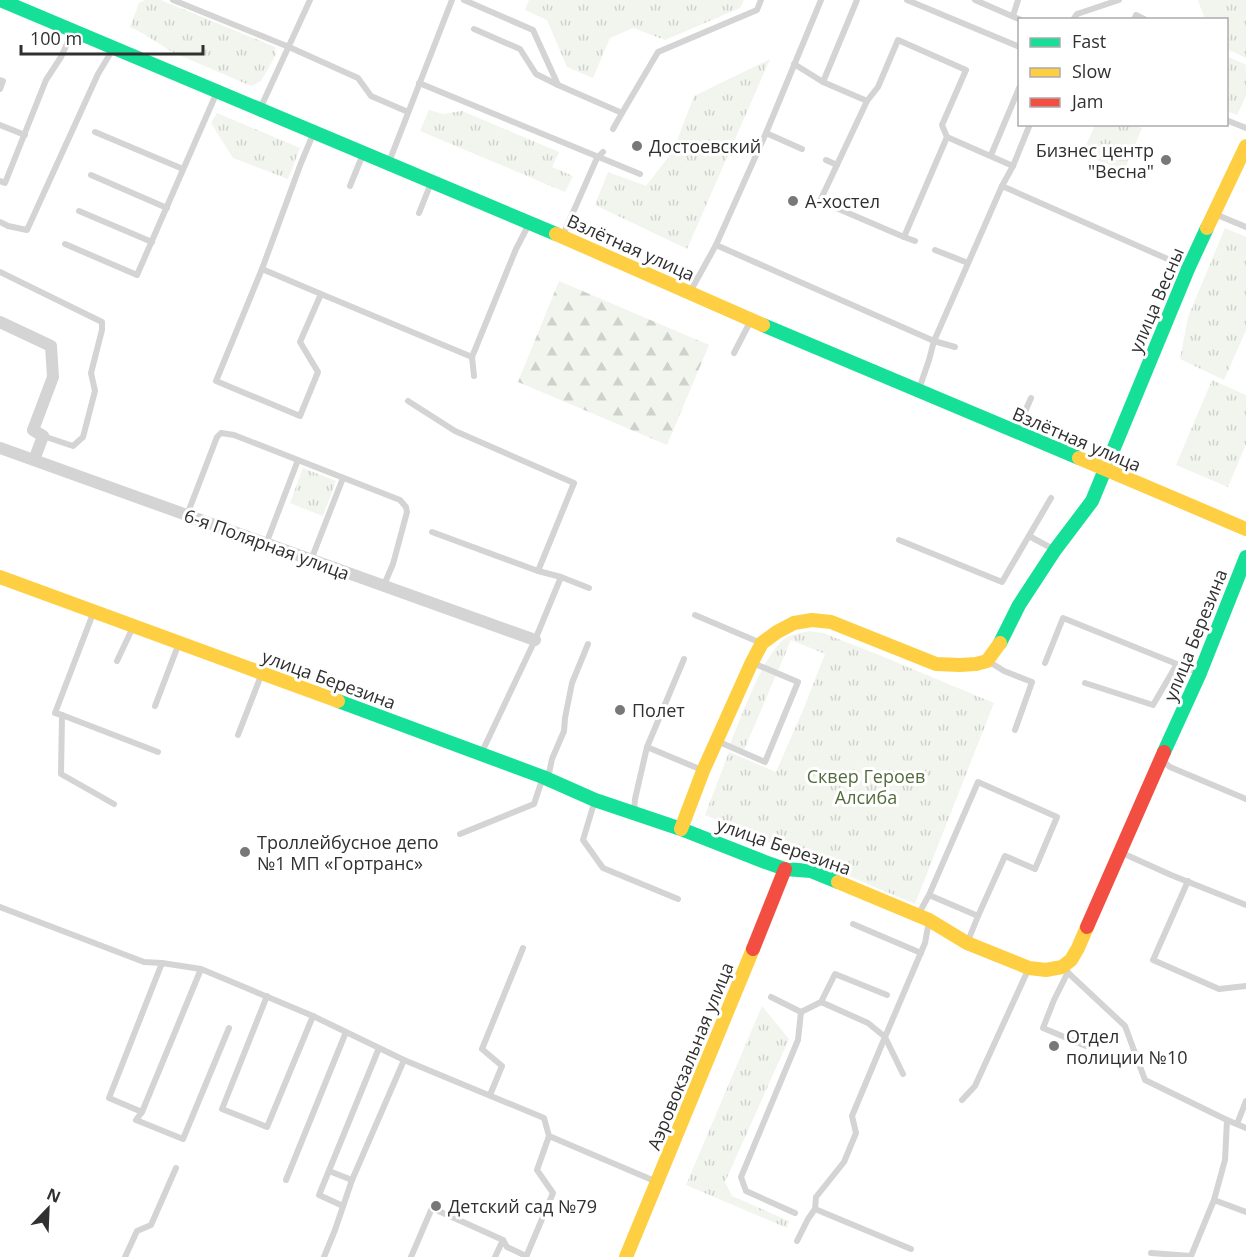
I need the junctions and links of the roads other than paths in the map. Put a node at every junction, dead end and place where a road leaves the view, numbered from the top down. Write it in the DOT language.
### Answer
graph roads {
  1 [pos="0,0"];
  2 [pos="36,0"];
  3 [pos="173,0"];
  4 [pos="310,0"];
  5 [pos="452,0"];
  6 [pos="464,0"];
  7 [pos="761,0"];
  8 [pos="821,0"];
  9 [pos="857,0"];
  10 [pos="907,0"];
  11 [pos="975,0"];
  12 [pos="1018,0"];
  13 [pos="1119,0"];
  14 [pos="30,13"];
  15 [pos="1013,16"];
  16 [pos="1018,18"];
  17 [pos="1074,18"];
  18 [pos="474,29"];
  19 [pos="73,31"];
  20 [pos="1018,46"];
  21 [pos="289,47"];
  22 [pos="113,48"];
  23 [pos="794,64"];
  24 [pos="0,80"];
  25 [pos="823,82"];
  26 [pos="419,83"];
  27 [pos="558,85"];
  28 [pos="0,89"];
  29 [pos="217,91"];
  30 [pos="1018,91"];
  31 [pos="867,101"];
  32 [pos="260,109"];
  33 [pos="408,112"];
  34 [pos="622,113"];
  35 [pos="1228,120"];
  36 [pos="0,125"];
  37 [pos="1029,126"];
  38 [pos="613,129"];
  39 [pos="1246,129"];
  40 [pos="95,132"];
  41 [pos="314,132"];
  42 [pos="766,133"];
  43 [pos="24,135"];
  44 [pos="947,137"];
  45 [pos="1246,146"];
  46 [pos="802,149"];
  47 [pos="603,152"];
  48 [pos="364,153"];
  49 [pos="991,155"];
  50 [pos="597,158"];
  51 [pos="826,160"];
  52 [pos="388,164"];
  53 [pos="837,165"];
  54 [pos="1013,166"];
  55 [pos="183,169"];
  56 [pos="640,174"];
  57 [pos="91,175"];
  58 [pos="0,181"];
  59 [pos="432,181"];
  60 [pos="350,186"];
  61 [pos="1002,186"];
  62 [pos="167,208"];
  63 [pos="79,211"];
  64 [pos="419,213"];
  65 [pos="1214,213"];
  66 [pos="0,222"];
  67 [pos="530,222"];
  68 [pos="1246,227"];
  69 [pos="563,236"];
  70 [pos="904,237"];
  71 [pos="915,241"];
  72 [pos="152,242"];
  73 [pos="64,244"];
  74 [pos="716,245"];
  75 [pos="935,250"];
  76 [pos="968,263"];
  77 [pos="262,269"];
  78 [pos="1188,269"];
  79 [pos="0,272"];
  80 [pos="690,292"];
  81 [pos="321,294"];
  82 [pos="751,320"];
  83 [pos="0,322"];
  84 [pos="934,341"];
  85 [pos="955,347"];
  86 [pos="734,353"];
  87 [pos="472,357"];
  88 [pos="474,376"];
  89 [pos="919,390"];
  90 [pos="1031,398"];
  91 [pos="408,401"];
  92 [pos="1016,432"];
  93 [pos="43,436"];
  94 [pos="261,446"];
  95 [pos="0,447"];
  96 [pos="257,454"];
  97 [pos="34,460"];
  98 [pos="298,460"];
  99 [pos="1104,470"];
  100 [pos="343,478"];
  101 [pos="383,493"];
  102 [pos="1051,498"];
  103 [pos="379,501"];
  104 [pos="187,515"];
  105 [pos="1246,529"];
  106 [pos="432,532"];
  107 [pos="1029,536"];
  108 [pos="899,540"];
  109 [pos="266,544"];
  110 [pos="1055,550"];
  111 [pos="1246,557"];
  112 [pos="311,560"];
  113 [pos="538,571"];
  114 [pos="0,577"];
  115 [pos="561,577"];
  116 [pos="384,585"];
  117 [pos="589,588"];
  118 [pos="1246,593"];
  119 [pos="1228,603"];
  120 [pos="95,610"];
  121 [pos="695,615"];
  122 [pos="134,625"];
  123 [pos="535,640"];
  124 [pos="179,642"];
  125 [pos="762,643"];
  126 [pos="588,644"];
  127 [pos="684,659"];
  128 [pos="117,661"];
  129 [pos="987,661"];
  130 [pos="752,663"];
  131 [pos="1045,663"];
  132 [pos="1177,664"];
  133 [pos="262,673"];
  134 [pos="1200,673"];
  135 [pos="1085,683"];
  136 [pos="155,706"];
  137 [pos="62,714"];
  138 [pos="1014,730"];
  139 [pos="238,735"];
  140 [pos="717,741"];
  141 [pos="647,747"];
  142 [pos="158,752"];
  143 [pos="481,755"];
  144 [pos="1161,759"];
  145 [pos="703,771"];
  146 [pos="545,778"];
  147 [pos="1246,799"];
  148 [pos="595,800"];
  149 [pos="114,804"];
  150 [pos="634,814"];
  151 [pos="681,829"];
  152 [pos="460,834"];
  153 [pos="1119,852"];
  154 [pos="785,869"];
  155 [pos="1188,881"];
  156 [pos="929,895"];
  157 [pos="678,899"];
  158 [pos="1246,905"];
  159 [pos="0,907"];
  160 [pos="978,916"];
  161 [pos="923,918"];
  162 [pos="853,924"];
  163 [pos="967,943"];
  164 [pos="523,948"];
  165 [pos="921,953"];
  166 [pos="162,963"];
  167 [pos="1029,968"];
  168 [pos="201,969"];
  169 [pos="1065,969"];
  170 [pos="1246,986"];
  171 [pos="887,995"];
  172 [pos="267,996"];
  173 [pos="771,997"];
  174 [pos="821,1002"];
  175 [pos="801,1012"];
  176 [pos="313,1016"];
  177 [pos="229,1028"];
  178 [pos="346,1032"];
  179 [pos="885,1037"];
  180 [pos="1086,1046"];
  181 [pos="379,1048"];
  182 [pos="404,1059"];
  183 [pos="903,1074"];
  184 [pos="489,1095"];
  185 [pos="962,1100"];
  186 [pos="1246,1101"];
  187 [pos="142,1112"];
  188 [pos="1227,1120"];
  189 [pos="1237,1124"];
  190 [pos="1246,1128"];
  191 [pos="549,1136"];
  192 [pos="176,1168"];
  193 [pos="329,1171"];
  194 [pos="286,1180"];
  195 [pos="352,1180"];
  196 [pos="658,1182"];
  197 [pos="1214,1200"];
  198 [pos="343,1206"];
  199 [pos="815,1209"];
  200 [pos="1246,1212"];
  201 [pos="795,1213"];
  202 [pos="502,1240"];
  203 [pos="798,1241"];
  204 [pos="912,1249"];
  205 [pos="1151,1253"];
  206 [pos="125,1257"];
  207 [pos="324,1257"];
  208 [pos="411,1257"];
  209 [pos="495,1257"];
  210 [pos="526,1257"];
  211 [pos="626,1257"];
  1 -- 14 [label="street, Взлётная улица"];
  2 -- 14 [label="street"];
  3 -- 21 [label="lane"];
  4 -- 21 [label="lane"];
  5 -- 26 [label="lane"];
  6 -- 27 [label="lane"];
  7 -- 34 [label="lane"];
  8 -- 23 [label="lane"];
  9 -- 25 [label="lane"];
  10 -- 20 [label="lane"];
  11 -- 15 [label="lane"];
  12 -- 15 [label="lane"];
  13 -- 17 [label="lane"];
  14 -- 19 [label="street, Взлётная улица"];
  15 -- 16 [label="lane"];
  18 -- 27 [label="lane"];
  19 -- 22 [label="street, Взлётная улица"];
  19 -- 43 [label="lane"];
  21 -- 32 [label="lane"];
  21 -- 33 [label="lane"];
  22 -- 29 [label="street, Взлётная улица"];
  22 -- 66 [label="lane"];
  23 -- 25 [label="lane"];
  23 -- 42 [label="lane"];
  24 -- 28 [label="lane"];
  25 -- 31 [label="lane"];
  26 -- 33 [label="lane"];
  26 -- 50 [label="lane"];
  27 -- 34 [label="lane"];
  29 -- 32 [label="street, Взлётная улица"];
  29 -- 55 [label="lane"];
  30 -- 49 [label="lane"];
  31 -- 44 [label="lane"];
  31 -- 53 [label="lane"];
  32 -- 41 [label="street, Взлётная улица"];
  33 -- 52 [label="lane"];
  34 -- 38 [label="lane"];
  35 -- 39 [label="lane"];
  36 -- 43 [label="lane"];
  37 -- 54 [label="lane"];
  40 -- 55 [label="lane"];
  41 -- 48 [label="street, Взлётная улица"];
  41 -- 77 [label="lane"];
  42 -- 46 [label="lane"];
  42 -- 74 [label="lane"];
  43 -- 58 [label="lane"];
  44 -- 49 [label="lane"];
  44 -- 70 [label="lane"];
  45 -- 65 [label="street, улица Весны"];
  47 -- 50 [label="lane"];
  48 -- 52 [label="street, Взлётная улица"];
  48 -- 60 [label="lane"];
  49 -- 54 [label="lane"];
  50 -- 56 [label="lane"];
  50 -- 69 [label="lane"];
  51 -- 53 [label="lane"];
  52 -- 59 [label="street, Взлётная улица"];
  53 -- 70 [label="lane"];
  54 -- 61 [label="lane"];
  55 -- 62 [label="lane"];
  57 -- 62 [label="lane"];
  59 -- 64 [label="lane"];
  59 -- 67 [label="street, Взлётная улица"];
  61 -- 76 [label="lane"];
  61 -- 78 [label="lane"];
  62 -- 72 [label="lane"];
  63 -- 72 [label="lane"];
  65 -- 68 [label="lane"];
  65 -- 78 [label="street, улица Весны"];
  67 -- 69 [label="street, Взлётная улица"];
  67 -- 87 [label="lane"];
  69 -- 80 [label="street, Взлётная улица"];
  70 -- 71 [label="lane"];
  72 -- 73 [label="lane"];
  74 -- 80 [label="lane"];
  74 -- 84 [label="lane"];
  75 -- 76 [label="lane"];
  76 -- 84 [label="lane"];
  77 -- 81 [label="lane"];
  77 -- 81 [label="lane"];
  78 -- 99 [label="street, улица Весны"];
  79 -- 93 [label="lane"];
  80 -- 82 [label="street, Взлётная улица"];
  81 -- 87 [label="lane"];
  82 -- 86 [label="lane"];
  82 -- 89 [label="street, Взлётная улица"];
  83 -- 93 [label="street"];
  84 -- 85 [label="lane"];
  84 -- 89 [label="lane"];
  87 -- 88 [label="lane"];
  89 -- 92 [label="street, Взлётная улица"];
  90 -- 92 [label="lane"];
  91 -- 113 [label="lane"];
  92 -- 99 [label="street, Взлётная улица"];
  93 -- 97 [label="street"];
  94 -- 96 [label="lane"];
  94 -- 98 [label="lane"];
  94 -- 104 [label="lane"];
  95 -- 97 [label="street, 6-я Полярная улица"];
  97 -- 104 [label="street, 6-я Полярная улица"];
  98 -- 100 [label="lane"];
  98 -- 109 [label="lane"];
  99 -- 105 [label="street, Взлётная улица"];
  99 -- 110 [label="street"];
  100 -- 101 [label="lane"];
  100 -- 112 [label="lane"];
  101 -- 103 [label="lane"];
  101 -- 116 [label="lane"];
  102 -- 107 [label="lane"];
  104 -- 109 [label="street, 6-я Полярная улица"];
  106 -- 113 [label="lane"];
  107 -- 108 [label="lane"];
  107 -- 110 [label="lane"];
  109 -- 112 [label="street, 6-я Полярная улица"];
  110 -- 129 [label="street"];
  111 -- 119 [label="street, улица Березина"];
  112 -- 116 [label="street, 6-я Полярная улица"];
  113 -- 115 [label="lane"];
  114 -- 120 [label="street, улица Березина"];
  115 -- 117 [label="lane"];
  115 -- 123 [label="lane"];
  116 -- 123 [label="street, 6-я Полярная улица"];
  118 -- 119 [label="street"];
  119 -- 134 [label="street, улица Березина"];
  120 -- 122 [label="street, улица Березина"];
  120 -- 137 [label="lane"];
  121 -- 125 [label="lane"];
  122 -- 124 [label="street, улица Березина"];
  122 -- 128 [label="lane"];
  123 -- 143 [label="lane"];
  124 -- 133 [label="street, улица Березина"];
  124 -- 136 [label="lane"];
  125 -- 129 [label="street"];
  125 -- 130 [label="street"];
  126 -- 146 [label="lane"];
  127 -- 141 [label="lane"];
  129 -- 138 [label="lane"];
  130 -- 140 [label="street"];
  130 -- 140 [label="lane"];
  131 -- 132 [label="lane"];
  132 -- 134 [label="lane"];
  132 -- 135 [label="lane"];
  133 -- 139 [label="lane"];
  133 -- 143 [label="street, улица Березина"];
  134 -- 144 [label="street, улица Березина"];
  137 -- 142 [label="lane"];
  137 -- 149 [label="lane"];
  140 -- 145 [label="street"];
  141 -- 145 [label="lane"];
  141 -- 150 [label="lane"];
  143 -- 146 [label="street, улица Березина"];
  144 -- 147 [label="lane"];
  144 -- 153 [label="street, улица Березина"];
  145 -- 151 [label="street"];
  146 -- 148 [label="street, улица Березина"];
  146 -- 152 [label="lane"];
  148 -- 150 [label="street, улица Березина"];
  148 -- 157 [label="lane"];
  150 -- 151 [label="street, улица Березина"];
  151 -- 154 [label="street, улица Березина"];
  153 -- 155 [label="lane"];
  153 -- 169 [label="street, улица Березина"];
  154 -- 161 [label="street, улица Березина"];
  154 -- 196 [label="street, Аэровокзальная улица"];
  155 -- 158 [label="lane"];
  155 -- 170 [label="lane"];
  156 -- 160 [label="lane"];
  156 -- 160 [label="lane"];
  156 -- 161 [label="lane"];
  159 -- 166 [label="lane"];
  160 -- 163 [label="lane"];
  161 -- 163 [label="street, улица Березина"];
  161 -- 165 [label="lane"];
  162 -- 165 [label="lane"];
  163 -- 167 [label="street, улица Березина"];
  164 -- 184 [label="lane"];
  165 -- 179 [label="lane"];
  166 -- 168 [label="lane"];
  166 -- 187 [label="lane"];
  167 -- 169 [label="street, улица Березина"];
  167 -- 185 [label="lane"];
  168 -- 172 [label="lane"];
  168 -- 187 [label="lane"];
  169 -- 180 [label="lane"];
  169 -- 188 [label="lane"];
  171 -- 174 [label="lane"];
  172 -- 176 [label="lane"];
  172 -- 176 [label="lane"];
  173 -- 175 [label="lane"];
  174 -- 175 [label="lane"];
  174 -- 179 [label="lane"];
  175 -- 201 [label="lane"];
  176 -- 178 [label="lane"];
  177 -- 187 [label="lane"];
  178 -- 181 [label="lane"];
  178 -- 194 [label="lane"];
  179 -- 183 [label="lane"];
  179 -- 199 [label="lane"];
  181 -- 182 [label="lane"];
  181 -- 193 [label="lane"];
  182 -- 184 [label="lane"];
  182 -- 195 [label="lane"];
  184 -- 191 [label="lane"];
  186 -- 189 [label="lane"];
  188 -- 189 [label="lane"];
  188 -- 197 [label="lane"];
  189 -- 190 [label="lane"];
  191 -- 196 [label="lane"];
  191 -- 210 [label="lane"];
  192 -- 206 [label="lane"];
  193 -- 195 [label="lane"];
  193 -- 198 [label="lane"];
  195 -- 198 [label="lane"];
  196 -- 211 [label="street, Аэровокзальная улица"];
  197 -- 200 [label="lane"];
  197 -- 205 [label="lane"];
  198 -- 207 [label="lane"];
  199 -- 203 [label="lane"];
  199 -- 204 [label="lane"];
  202 -- 208 [label="lane"];
  202 -- 209 [label="lane"];
  202 -- 210 [label="lane"];
}
